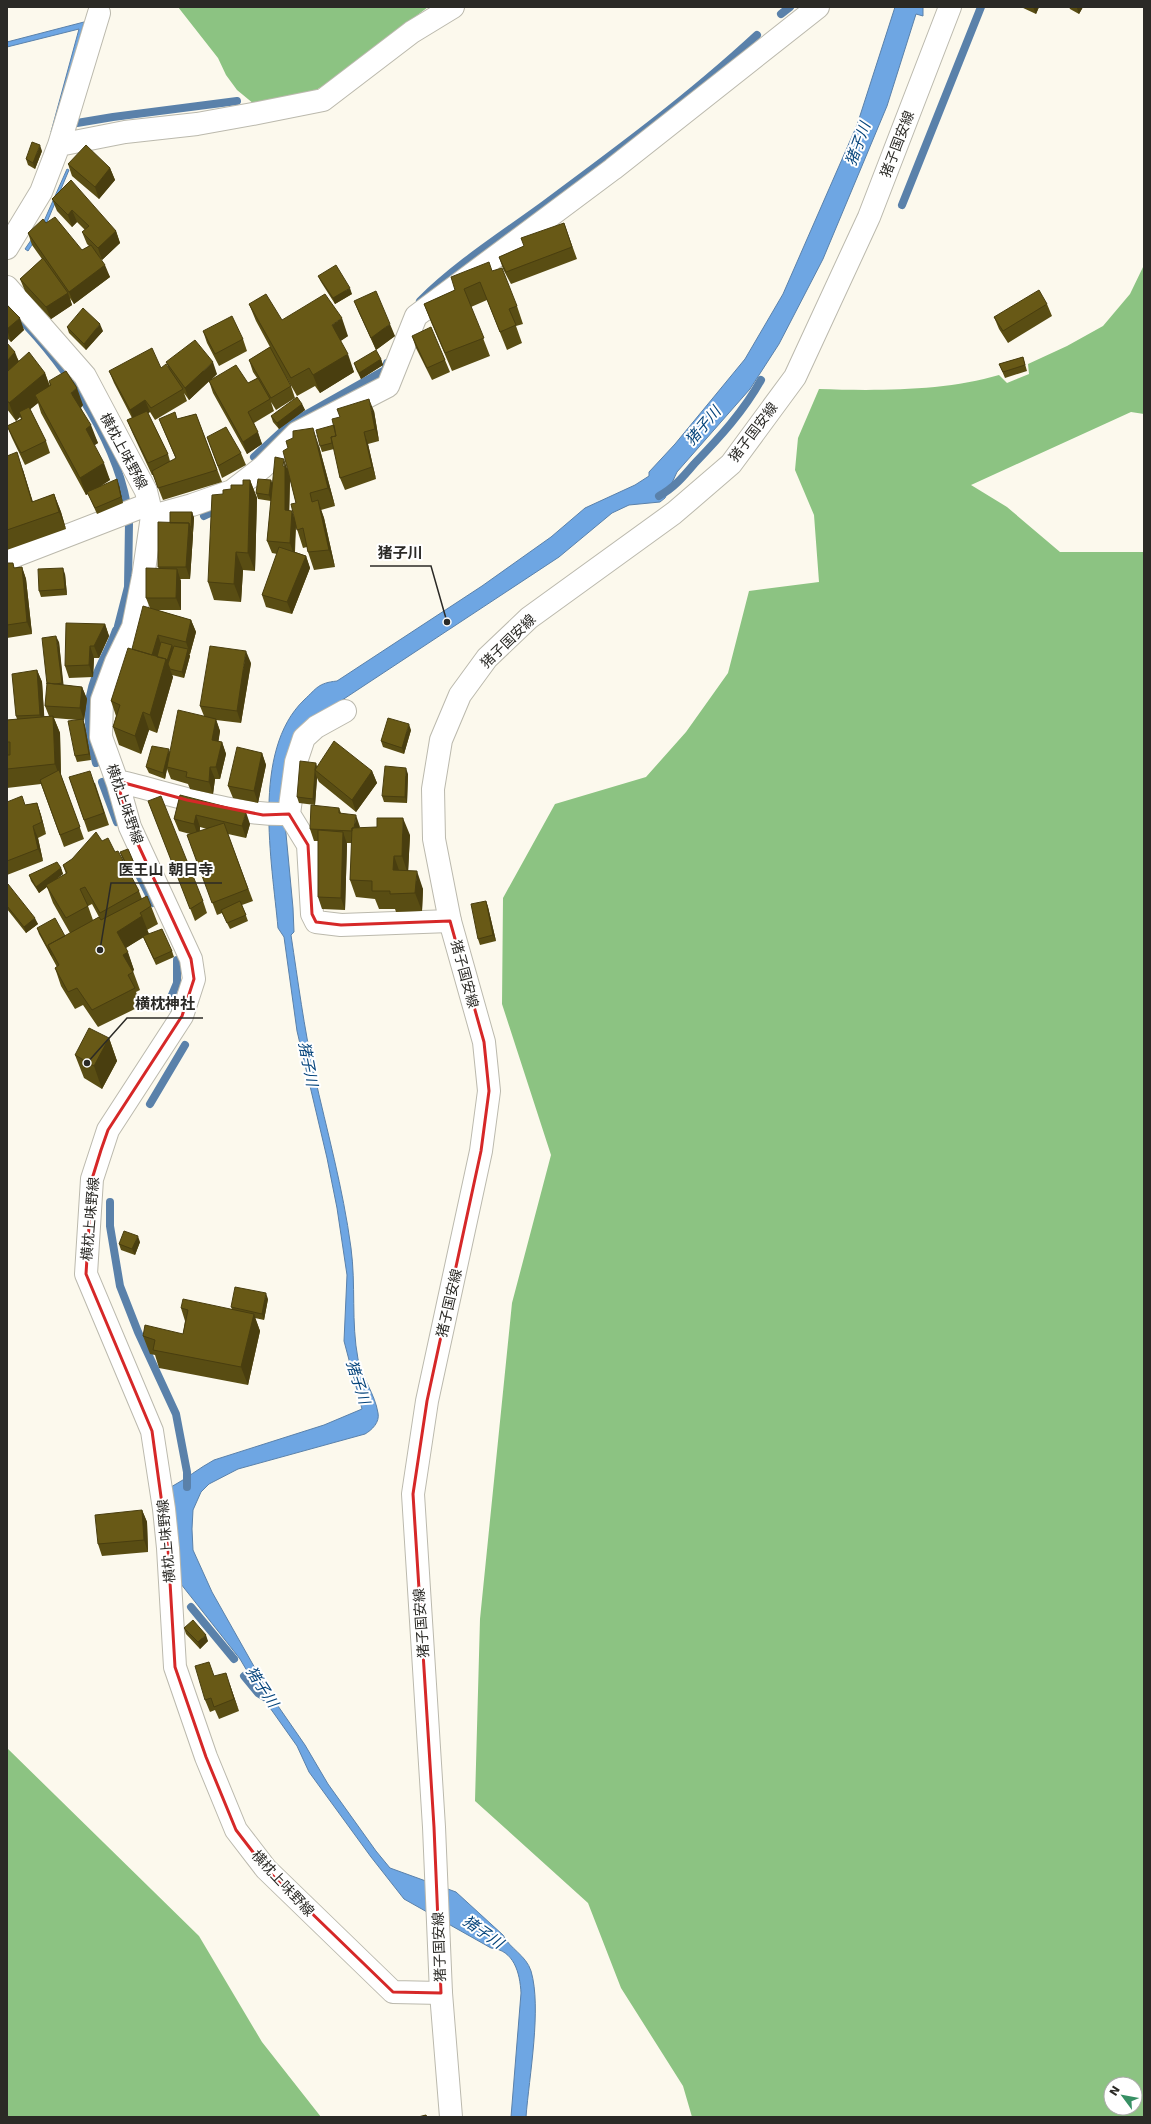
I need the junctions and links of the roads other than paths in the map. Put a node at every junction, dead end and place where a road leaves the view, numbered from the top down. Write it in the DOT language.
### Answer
graph roads {
  1 [pos="453,7"];
  2 [pos="818,7"];
  3 [pos="950,7"];
  4 [pos="99,13"];
  5 [pos="59,145"];
  6 [pos="7,248"];
  7 [pos="7,287"];
  8 [pos="151,510"];
  9 [pos="7,559"];
  10 [pos="345,711"];
  11 [pos="117,781"];
  12 [pos="289,814"];
  13 [pos="450,921"];
  14 [pos="441,1993"];
  15 [pos="451,2117"];
  1 -- 5 [label="street"];
  2 -- 8 [label="street"];
  3 -- 13 [label="street, 猪子国安線"];
  4 -- 5 [label="street"];
  5 -- 6 [label="street"];
  7 -- 8 [label="street, 横枕上味野線"];
  8 -- 9 [label="street"];
  8 -- 11 [label="street, 横枕上味野線"];
  10 -- 12 [label="street"];
  11 -- 12 [label="street"];
  11 -- 14 [label="street, 横枕上味野線"];
  12 -- 13 [label="street"];
  13 -- 14 [label="street, 猪子国安線"];
  14 -- 15 [label="street, 猪子国安線"];
}
